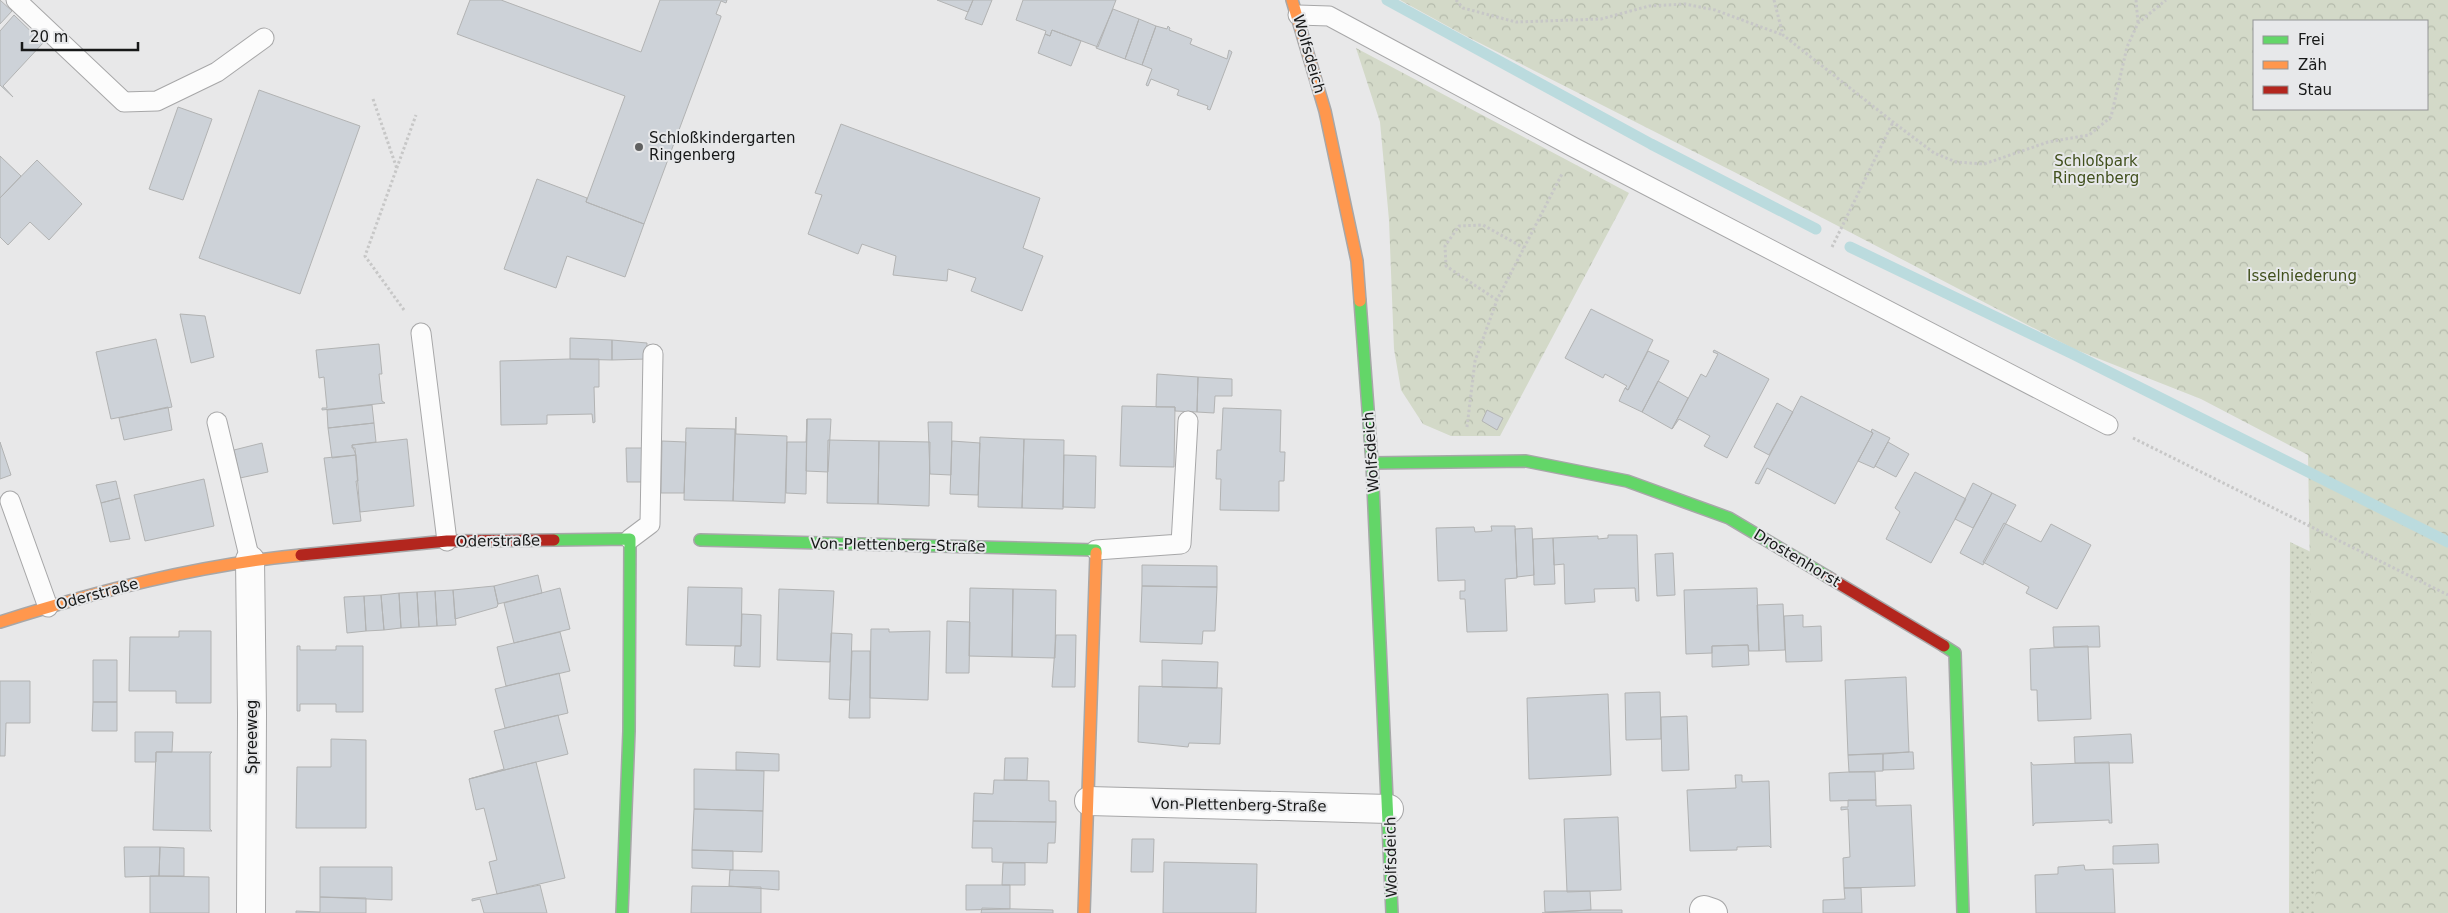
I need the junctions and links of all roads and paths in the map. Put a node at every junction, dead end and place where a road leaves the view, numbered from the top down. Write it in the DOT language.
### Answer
graph roads {
  1 [pos="16,0"];
  2 [pos="1456,0"];
  3 [pos="1774,0"];
  4 [pos="2136,0"];
  5 [pos="2166,0"];
  6 [pos="1295,7"];
  7 [pos="2138,22"];
  8 [pos="1783,35"];
  9 [pos="264,38"];
  10 [pos="373,99"];
  11 [pos="416,115"];
  12 [pos="1893,122"];
  13 [pos="1576,148"];
  14 [pos="397,170"];
  15 [pos="1524,248"];
  16 [pos="1819,273"];
  17 [pos="1497,300"];
  18 [pos="421,333"];
  19 [pos="653,354"];
  20 [pos="1188,421"];
  21 [pos="217,422"];
  22 [pos="2108,425"];
  23 [pos="1463,460"];
  24 [pos="1372,463"];
  25 [pos="10,501"];
  26 [pos="630,539"];
  27 [pos="700,540"];
  28 [pos="447,541"];
  29 [pos="1096,550"];
  30 [pos="250,560"];
  31 [pos="2448,595"];
  32 [pos="48,607"];
  33 [pos="0,622"];
  34 [pos="1089,801"];
  35 [pos="1390,808"];
  36 [pos="250,913"];
  37 [pos="622,913"];
  38 [pos="1084,913"];
  39 [pos="1392,913"];
  40 [pos="1963,913"];
  1 -- 9 [label="lane"];
  2 -- 8 [label="path"];
  3 -- 8 [label="path"];
  4 -- 7 [label="path"];
  5 -- 7 [label="path"];
  6 -- 13 [label="lane"];
  6 -- 24 [label="street, Wolfsdeich"];
  7 -- 12 [label="path"];
  8 -- 12 [label="path"];
  10 -- 14 [label="path"];
  11 -- 14 [label="path"];
  12 -- 16 [label="path"];
  13 -- 15 [label="path"];
  13 -- 16 [label="lane"];
  14 -- 18 [label="path"];
  15 -- 17 [label="path"];
  15 -- 17 [label="path"];
  16 -- 22 [label="lane"];
  17 -- 23 [label="path"];
  18 -- 28 [label="lane"];
  19 -- 26 [label="lane"];
  20 -- 29 [label="lane, Von-Plettenberg-Straße"];
  21 -- 30 [label="lane"];
  22 -- 31 [label="path"];
  23 -- 24 [label="street, Drostenhorst"];
  23 -- 40 [label="street, Drostenhorst"];
  24 -- 35 [label="street, Wolfsdeich"];
  25 -- 32 [label="lane"];
  26 -- 28 [label="street, Oderstraße"];
  26 -- 37 [label="street"];
  27 -- 29 [label="street, Von-Plettenberg-Straße"];
  28 -- 30 [label="street, Oderstraße"];
  29 -- 34 [label="street"];
  30 -- 32 [label="street, Oderstraße"];
  30 -- 36 [label="street, Spreeweg"];
  32 -- 33 [label="street, Oderstraße"];
  34 -- 35 [label="street, Von-Plettenberg-Straße"];
  34 -- 38 [label="street"];
  35 -- 39 [label="street, Wolfsdeich"];
}
